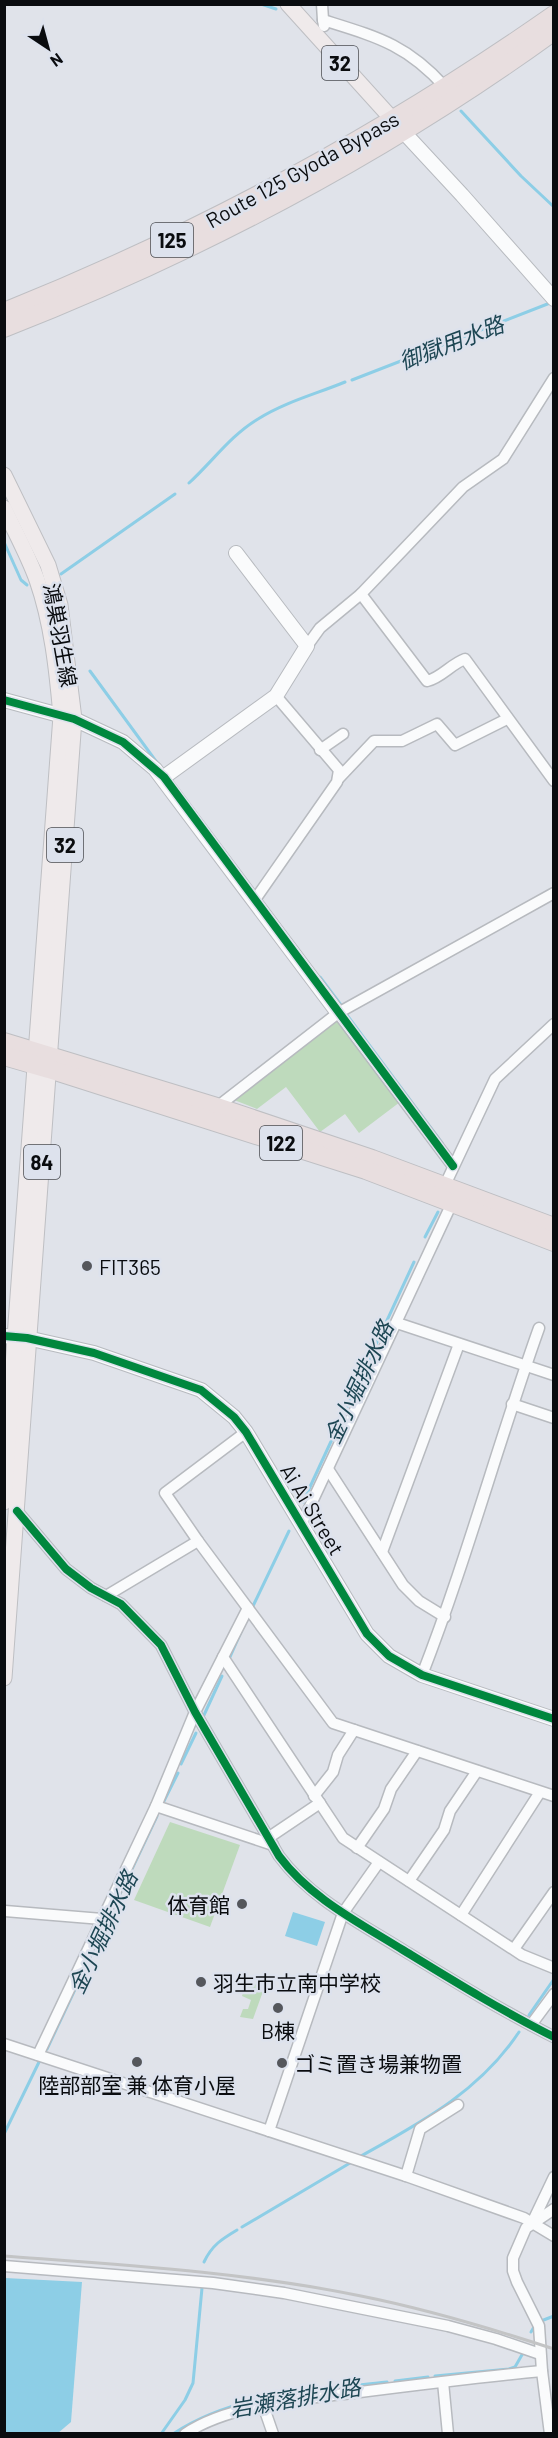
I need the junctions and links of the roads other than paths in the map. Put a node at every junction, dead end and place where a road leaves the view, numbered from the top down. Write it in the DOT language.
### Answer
graph roads {
  1 [pos="288,4"];
  2 [pos="322,4"];
  3 [pos="554,15"];
  4 [pos="554,31"];
  5 [pos="445,87"];
  6 [pos="398,125"];
  7 [pos="554,299"];
  8 [pos="4,312"];
  9 [pos="4,328"];
  10 [pos="554,378"];
  11 [pos="4,475"];
  12 [pos="4,508"];
  13 [pos="236,553"];
  14 [pos="361,594"];
  15 [pos="308,646"];
  16 [pos="276,696"];
  17 [pos="4,700"];
  18 [pos="67,717"];
  19 [pos="507,719"];
  20 [pos="343,734"];
  21 [pos="320,750"];
  22 [pos="164,777"];
  23 [pos="338,779"];
  24 [pos="554,781"];
  25 [pos="553,896"];
  26 [pos="254,901"];
  27 [pos="338,1013"];
  28 [pos="554,1024"];
  29 [pos="4,1042"];
  30 [pos="4,1056"];
  31 [pos="42,1061"];
  32 [pos="217,1107"];
  33 [pos="453,1166"];
  34 [pos="445,1185"];
  35 [pos="452,1203"];
  36 [pos="554,1227"];
  37 [pos="554,1242"];
  38 [pos="397,1323"];
  39 [pos="539,1328"];
  40 [pos="16,1337"];
  41 [pos="459,1344"];
  42 [pos="526,1366"];
  43 [pos="554,1375"];
  44 [pos="512,1404"];
  45 [pos="554,1418"];
  46 [pos="246,1432"];
  47 [pos="328,1469"];
  48 [pos="11,1506"];
  49 [pos="300,1522"];
  50 [pos="198,1541"];
  51 [pos="382,1552"];
  52 [pos="106,1596"];
  53 [pos="248,1608"];
  54 [pos="445,1617"];
  55 [pos="223,1657"];
  56 [pos="422,1676"];
  57 [pos="4,1678"];
  58 [pos="195,1712"];
  59 [pos="554,1719"];
  60 [pos="354,1730"];
  61 [pos="417,1751"];
  62 [pos="477,1771"];
  63 [pos="540,1792"];
  64 [pos="554,1796"];
  65 [pos="317,1799"];
  66 [pos="156,1806"];
  67 [pos="271,1841"];
  68 [pos="357,1848"];
  69 [pos="379,1862"];
  70 [pos="409,1881"];
  71 [pos="554,1892"];
  72 [pos="5,1911"];
  73 [pos="343,1913"];
  74 [pos="461,1915"];
  75 [pos="102,1919"];
  76 [pos="514,1949"];
  77 [pos="554,1968"];
  78 [pos="554,1994"];
  79 [pos="531,2025"];
  80 [pos="554,2037"];
  81 [pos="4,2044"];
  82 [pos="38,2055"];
  83 [pos="458,2105"];
  84 [pos="269,2131"];
  85 [pos="406,2176"];
  86 [pos="554,2177"];
  87 [pos="554,2210"];
  88 [pos="533,2222"];
  89 [pos="554,2236"];
  90 [pos="4,2266"];
  91 [pos="540,2354"];
  92 [pos="542,2371"];
  93 [pos="443,2382"];
  94 [pos="263,2405"];
  95 [pos="185,2433"];
  96 [pos="273,2433"];
  97 [pos="448,2433"];
  98 [pos="550,2433"];
  1 -- 6 [label="main road, 32"];
  2 -- 5 [label="street"];
  3 -- 5 [label="highway, Route 125 Gyoda Bypass / 125"];
  4 -- 6 [label="highway, Route 125 Gyoda Bypass / 125"];
  5 -- 6 [label="highway, Route 125 Gyoda Bypass / 125"];
  6 -- 7 [label="street"];
  6 -- 8 [label="highway, Route 125 Gyoda Bypass / 125"];
  6 -- 9 [label="highway, Route 125 Gyoda Bypass / 125"];
  10 -- 14 [label="street"];
  11 -- 18 [label="main road, 鴻巣羽生線 / 32"];
  12 -- 18 [label="main road, 鴻巣羽生線 / 32"];
  13 -- 15 [label="street"];
  14 -- 15 [label="street"];
  14 -- 19 [label="street"];
  15 -- 16 [label="street"];
  16 -- 21 [label="street"];
  16 -- 22 [label="street"];
  17 -- 18 [label="street"];
  18 -- 22 [label="street"];
  18 -- 31 [label="main road, 鴻巣羽生線 / 32"];
  19 -- 23 [label="street"];
  19 -- 24 [label="street"];
  20 -- 21 [label="street"];
  21 -- 23 [label="street"];
  22 -- 26 [label="street"];
  23 -- 26 [label="street"];
  25 -- 27 [label="street"];
  26 -- 27 [label="street"];
  27 -- 32 [label="street"];
  27 -- 33 [label="street"];
  28 -- 33 [label="street"];
  29 -- 31 [label="highway, 122"];
  30 -- 31 [label="highway, 122"];
  31 -- 32 [label="highway, 122"];
  31 -- 35 [label="highway, 122"];
  31 -- 40 [label="main road, 84"];
  32 -- 34 [label="highway, 122"];
  33 -- 34 [label="street"];
  34 -- 36 [label="highway, 122"];
  35 -- 37 [label="highway, 122"];
  35 -- 38 [label="street"];
  38 -- 41 [label="street"];
  38 -- 47 [label="street"];
  39 -- 42 [label="street"];
  40 -- 46 [label="street, Ai Ai Street"];
  40 -- 48 [label="main road, 84"];
  41 -- 42 [label="street"];
  41 -- 51 [label="street"];
  42 -- 43 [label="street"];
  42 -- 44 [label="street"];
  44 -- 45 [label="street"];
  44 -- 54 [label="street"];
  46 -- 49 [label="street, Ai Ai Street"];
  46 -- 50 [label="street"];
  47 -- 49 [label="street"];
  47 -- 51 [label="street"];
  48 -- 52 [label="street"];
  48 -- 57 [label="main road, 84"];
  49 -- 56 [label="street, Ai Ai Street"];
  50 -- 52 [label="street"];
  50 -- 53 [label="street"];
  51 -- 54 [label="street"];
  52 -- 58 [label="street"];
  53 -- 55 [label="street"];
  53 -- 60 [label="street"];
  54 -- 56 [label="street"];
  55 -- 58 [label="street"];
  55 -- 65 [label="street"];
  56 -- 59 [label="street, Ai Ai Street"];
  58 -- 66 [label="street"];
  58 -- 67 [label="street"];
  60 -- 61 [label="street"];
  60 -- 65 [label="street"];
  61 -- 62 [label="street"];
  61 -- 68 [label="street"];
  62 -- 63 [label="street"];
  62 -- 70 [label="street"];
  63 -- 64 [label="street"];
  63 -- 74 [label="street"];
  65 -- 67 [label="street"];
  65 -- 68 [label="street"];
  66 -- 67 [label="street"];
  66 -- 75 [label="street"];
  67 -- 73 [label="street"];
  68 -- 69 [label="street"];
  69 -- 70 [label="street"];
  69 -- 73 [label="street"];
  70 -- 74 [label="street"];
  71 -- 76 [label="street"];
  72 -- 75 [label="street"];
  73 -- 79 [label="street"];
  73 -- 84 [label="street"];
  74 -- 76 [label="street"];
  75 -- 82 [label="street"];
  76 -- 77 [label="street"];
  78 -- 79 [label="street"];
  79 -- 80 [label="street"];
  81 -- 82 [label="street"];
  82 -- 84 [label="street"];
  83 -- 85 [label="street"];
  84 -- 85 [label="street"];
  85 -- 88 [label="street"];
  86 -- 88 [label="street"];
  87 -- 88 [label="street"];
  88 -- 89 [label="street"];
  88 -- 91 [label="street"];
  90 -- 91 [label="street"];
  91 -- 92 [label="street"];
  92 -- 93 [label="street"];
  92 -- 98 [label="street"];
  93 -- 94 [label="street"];
  93 -- 97 [label="street"];
  94 -- 95 [label="street"];
  94 -- 96 [label="street"];
}
